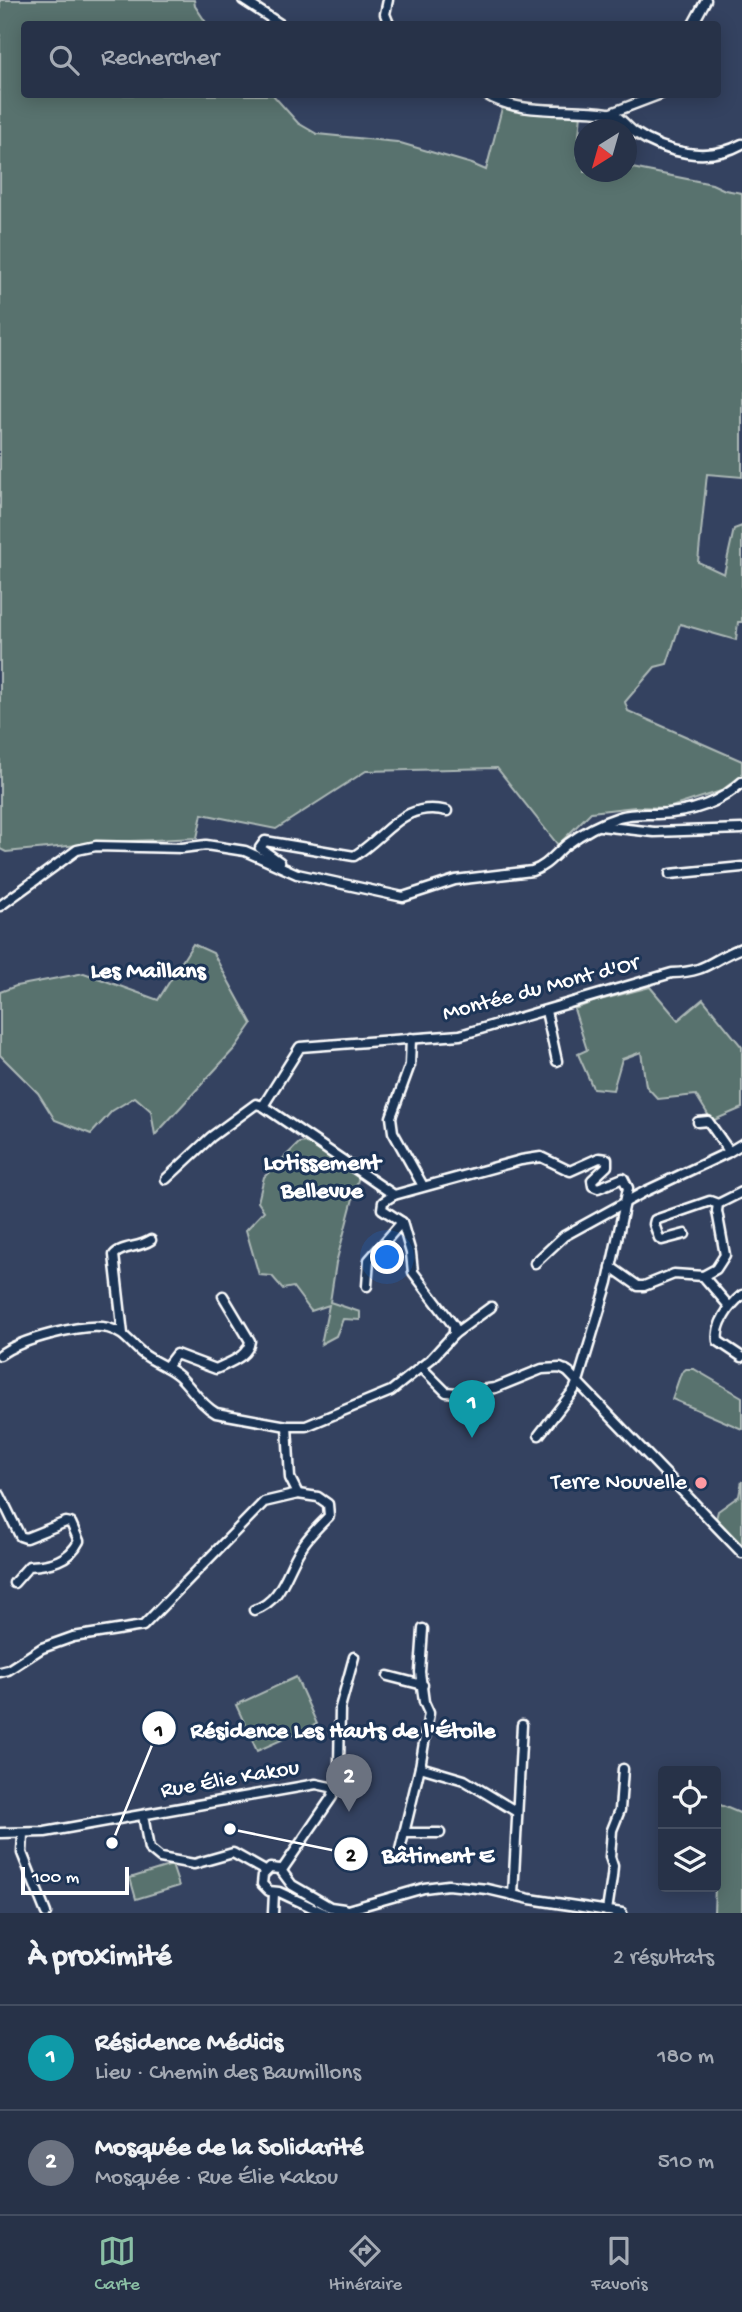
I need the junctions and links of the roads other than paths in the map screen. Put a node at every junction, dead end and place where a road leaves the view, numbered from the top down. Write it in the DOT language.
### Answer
graph roads {
  1 [pos="243,0"];
  2 [pos="388,0"];
  3 [pos="706,0"];
  4 [pos="275,21"];
  5 [pos="388,21"];
  6 [pos="695,21"];
  7 [pos="492,98"];
  8 [pos="650,98"];
  9 [pos="611,113"];
  10 [pos="742,144"];
  11 [pos="742,782"];
  12 [pos="447,811"];
  13 [pos="597,826"];
  14 [pos="742,830"];
  15 [pos="742,867"];
  16 [pos="670,874"];
  17 [pos="307,876"];
  18 [pos="0,906"];
  19 [pos="742,948"];
  20 [pos="546,1011"];
  21 [pos="411,1038"];
  22 [pos="557,1061"];
  23 [pos="263,1106"];
  24 [pos="698,1122"];
  25 [pos="742,1144"];
  26 [pos="729,1151"];
  27 [pos="166,1179"];
  28 [pos="423,1186"];
  29 [pos="742,1192"];
  30 [pos="394,1195"];
  31 [pos="626,1203"];
  32 [pos="718,1204"];
  33 [pos="402,1222"];
  34 [pos="685,1234"];
  35 [pos="151,1240"];
  36 [pos="535,1263"];
  37 [pos="611,1267"];
  38 [pos="703,1276"];
  39 [pos="624,1277"];
  40 [pos="608,1282"];
  41 [pos="367,1286"];
  42 [pos="742,1295"];
  43 [pos="223,1296"];
  44 [pos="729,1306"];
  45 [pos="491,1307"];
  46 [pos="123,1334"];
  47 [pos="454,1334"];
  48 [pos="0,1355"];
  49 [pos="742,1357"];
  50 [pos="166,1367"];
  51 [pos="421,1367"];
  52 [pos="578,1380"];
  53 [pos="287,1426"];
  54 [pos="539,1435"];
  55 [pos="0,1494"];
  56 [pos="298,1494"];
  57 [pos="742,1553"];
  58 [pos="13,1583"];
  59 [pos="254,1609"];
  60 [pos="423,1629"];
  61 [pos="354,1657"];
  62 [pos="0,1672"];
  63 [pos="388,1676"];
  64 [pos="423,1685"];
  65 [pos="522,1724"];
  66 [pos="420,1768"];
  67 [pos="623,1769"];
  68 [pos="335,1788"];
  69 [pos="517,1812"];
  70 [pos="143,1815"];
  71 [pos="0,1833"];
  72 [pos="404,1833"];
  73 [pos="440,1833"];
  74 [pos="23,1834"];
  75 [pos="399,1854"];
  76 [pos="282,1870"];
  77 [pos="265,1871"];
  78 [pos="287,1881"];
  79 [pos="276,1892"];
  80 [pos="513,1895"];
  81 [pos="607,1911"];
  82 [pos="340,1912"];
  83 [pos="47,1913"];
  84 [pos="273,1913"];
  85 [pos="324,1913"];
  86 [pos="622,1913"];
  1 -- 4 [label="street"];
  2 -- 5 [label="street"];
  3 -- 6 [label="street"];
  7 -- 9 [label="street"];
  8 -- 9 [label="street"];
  9 -- 10 [label="street"];
  11 -- 13 [label="street"];
  12 -- 17 [label="street"];
  13 -- 14 [label="street"];
  13 -- 17 [label="street"];
  15 -- 16 [label="street"];
  17 -- 18 [label="street"];
  19 -- 20 [label="street, Montée du Mont d'Or"];
  20 -- 21 [label="street, Montée du Mont d'Or"];
  20 -- 22 [label="street"];
  21 -- 23 [label="street, Montée du Mont d'Or"];
  21 -- 28 [label="street"];
  23 -- 27 [label="street"];
  23 -- 30 [label="street"];
  24 -- 26 [label="street"];
  25 -- 26 [label="street"];
  26 -- 31 [label="street"];
  28 -- 30 [label="street"];
  28 -- 31 [label="street"];
  29 -- 32 [label="street"];
  30 -- 33 [label="street"];
  31 -- 36 [label="street"];
  31 -- 37 [label="street"];
  32 -- 34 [label="street"];
  32 -- 38 [label="street"];
  33 -- 41 [label="street"];
  33 -- 47 [label="street"];
  35 -- 46 [label="street"];
  37 -- 39 [label="street"];
  37 -- 40 [label="street"];
  38 -- 39 [label="street"];
  38 -- 44 [label="street"];
  39 -- 40 [label="street"];
  40 -- 52 [label="street"];
  42 -- 44 [label="street"];
  43 -- 50 [label="street"];
  44 -- 49 [label="street"];
  45 -- 47 [label="street"];
  46 -- 48 [label="street"];
  46 -- 50 [label="street"];
  47 -- 51 [label="street"];
  50 -- 53 [label="street"];
  51 -- 52 [label="street"];
  51 -- 53 [label="street"];
  52 -- 54 [label="street"];
  52 -- 57 [label="street"];
  53 -- 56 [label="street"];
  55 -- 58 [label="street"];
  56 -- 59 [label="street"];
  56 -- 62 [label="street"];
  60 -- 64 [label="street"];
  61 -- 68 [label="street"];
  63 -- 64 [label="street"];
  64 -- 66 [label="street"];
  65 -- 69 [label="street"];
  66 -- 69 [label="street"];
  66 -- 72 [label="street"];
  67 -- 81 [label="street"];
  68 -- 70 [label="street, Rue Élie Kakou"];
  68 -- 76 [label="street"];
  69 -- 80 [label="street"];
  70 -- 74 [label="street, Rue Élie Kakou"];
  70 -- 77 [label="street"];
  71 -- 74 [label="street, Rue Élie Kakou"];
  72 -- 73 [label="street"];
  72 -- 75 [label="street"];
  74 -- 83 [label="street"];
  76 -- 77 [label="street"];
  76 -- 78 [label="street"];
  77 -- 79 [label="street"];
  78 -- 79 [label="street"];
  78 -- 82 [label="street"];
  79 -- 84 [label="street"];
  79 -- 85 [label="street"];
  80 -- 81 [label="street"];
  80 -- 82 [label="street"];
  81 -- 86 [label="street"];
}
